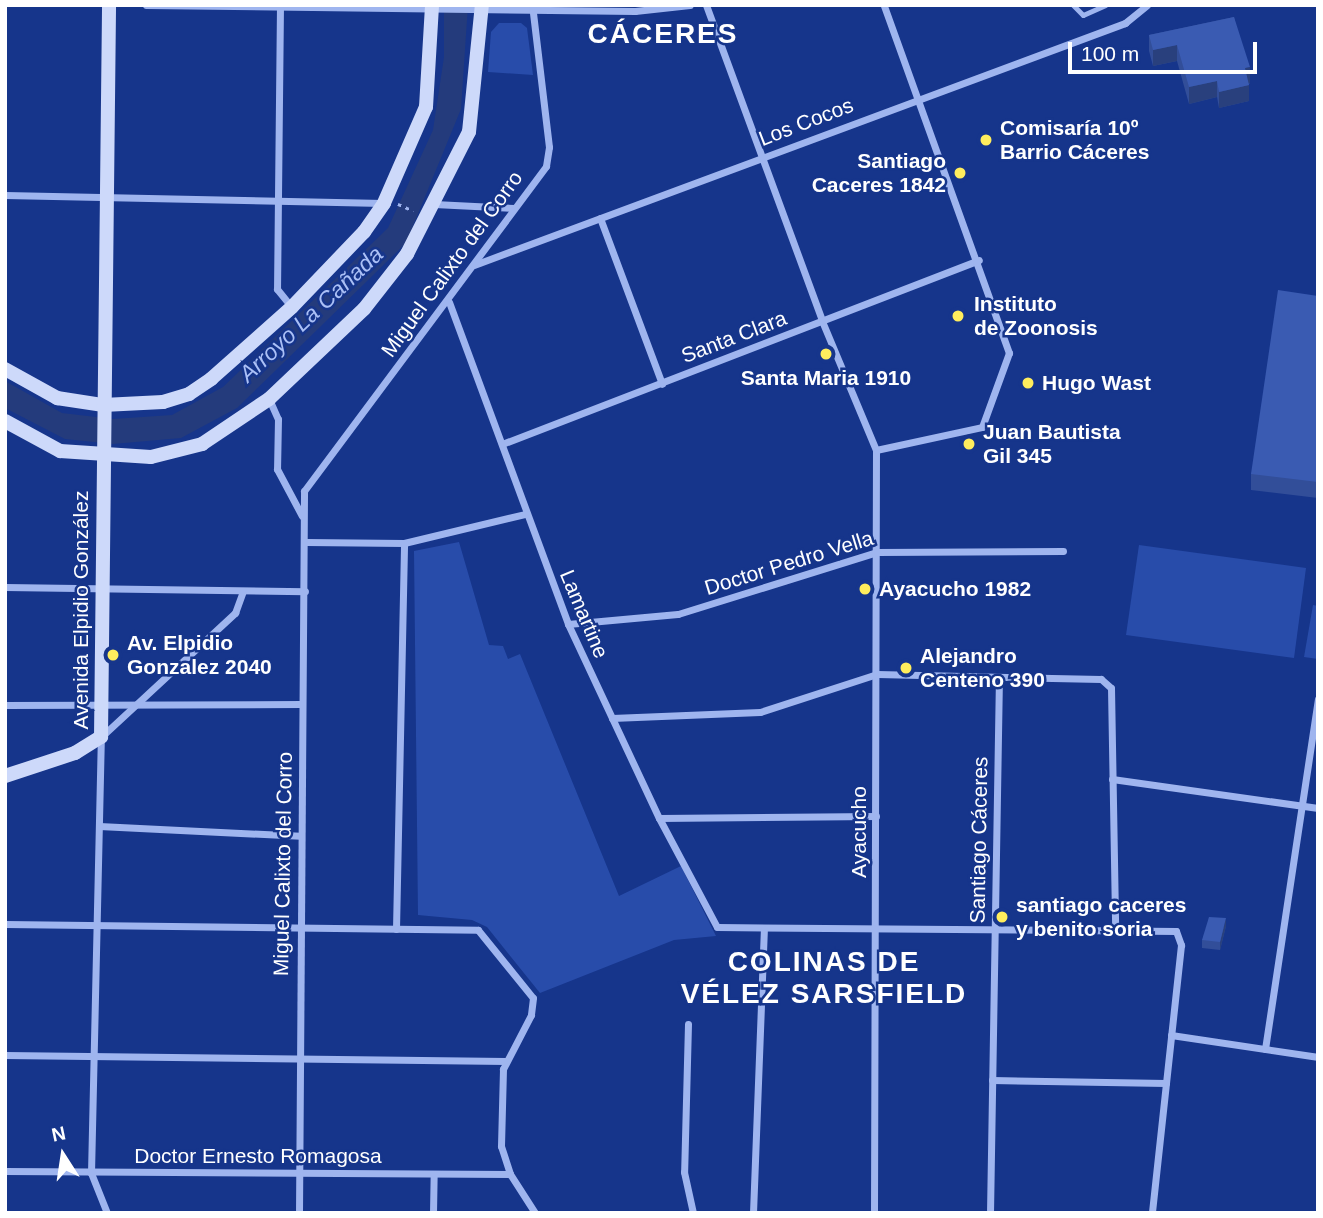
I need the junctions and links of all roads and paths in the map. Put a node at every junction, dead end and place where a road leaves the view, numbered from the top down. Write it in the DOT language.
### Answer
graph roads {
  1 [pos="109,5"];
  2 [pos="146,5"];
  3 [pos="690,5"];
  4 [pos="706,5"];
  5 [pos="884,5"];
  6 [pos="1073,5"];
  7 [pos="1105,5"];
  8 [pos="1147,5"];
  9 [pos="280,6"];
  10 [pos="435,8"];
  11 [pos="480,8"];
  12 [pos="533,8"];
  13 [pos="919,98"];
  14 [pos="761,157"];
  15 [pos="5,195"];
  16 [pos="107,200"];
  17 [pos="279,201"];
  18 [pos="385,201"];
  19 [pos="514,208"];
  20 [pos="430,210"];
  21 [pos="600,218"];
  22 [pos="979,260"];
  23 [pos="474,265"];
  24 [pos="449,302"];
  25 [pos="292,307"];
  26 [pos="822,321"];
  27 [pos="5,369"];
  28 [pos="662,384"];
  29 [pos="269,399"];
  30 [pos="103,409"];
  31 [pos="5,421"];
  32 [pos="502,444"];
  33 [pos="876,450"];
  34 [pos="102,451"];
  35 [pos="525,514"];
  36 [pos="303,516"];
  37 [pos="306,542"];
  38 [pos="404,543"];
  39 [pos="1063,551"];
  40 [pos="877,552"];
  41 [pos="5,587"];
  42 [pos="104,588"];
  43 [pos="305,590"];
  44 [pos="243,591"];
  45 [pos="568,624"];
  46 [pos="877,674"];
  47 [pos="999,678"];
  48 [pos="1318,699"];
  49 [pos="302,704"];
  50 [pos="5,705"];
  51 [pos="102,706"];
  52 [pos="131,707"];
  53 [pos="612,718"];
  54 [pos="101,737"];
  55 [pos="5,776"];
  56 [pos="1112,779"];
  57 [pos="1301,806"];
  58 [pos="1318,808"];
  59 [pos="876,816"];
  60 [pos="659,818"];
  61 [pos="99,826"];
  62 [pos="300,836"];
  63 [pos="5,924"];
  64 [pos="97,925"];
  65 [pos="1115,927"];
  66 [pos="299,928"];
  67 [pos="876,928"];
  68 [pos="995,928"];
  69 [pos="396,929"];
  70 [pos="764,929"];
  71 [pos="688,1024"];
  72 [pos="1171,1035"];
  73 [pos="1265,1049"];
  74 [pos="5,1055"];
  75 [pos="94,1056"];
  76 [pos="1318,1057"];
  77 [pos="299,1059"];
  78 [pos="506,1061"];
  79 [pos="992,1080"];
  80 [pos="1166,1083"];
  81 [pos="5,1171"];
  82 [pos="91,1172"];
  83 [pos="299,1172"];
  84 [pos="434,1174"];
  85 [pos="510,1174"];
  86 [pos="107,1213"];
  87 [pos="299,1213"];
  88 [pos="433,1213"];
  89 [pos="535,1213"];
  90 [pos="693,1213"];
  91 [pos="753,1213"];
  92 [pos="874,1213"];
  93 [pos="990,1213"];
  94 [pos="1152,1213"];
  1 -- 16 [label="main road, Avenida Elpidio González"];
  2 -- 9 [label="street"];
  3 -- 12 [label="street"];
  4 -- 14 [label="street"];
  5 -- 13 [label="street"];
  6 -- 7 [label="lane"];
  8 -- 13 [label="street, Los Cocos"];
  9 -- 10 [label="street"];
  9 -- 17 [label="street"];
  10 -- 11 [label="street"];
  10 -- 18 [label="main road"];
  11 -- 12 [label="street"];
  11 -- 20 [label="main road"];
  12 -- 19 [label="street, Miguel Calixto del Corro"];
  13 -- 14 [label="street, Los Cocos"];
  13 -- 22 [label="street"];
  14 -- 21 [label="street, Los Cocos"];
  14 -- 26 [label="street"];
  15 -- 16 [label="street"];
  16 -- 17 [label="street"];
  16 -- 30 [label="main road, Avenida Elpidio González"];
  17 -- 18 [label="street"];
  17 -- 25 [label="street"];
  18 -- 20 [label="path"];
  18 -- 25 [label="main road"];
  19 -- 20 [label="street"];
  19 -- 23 [label="street, Miguel Calixto del Corro"];
  20 -- 29 [label="main road"];
  21 -- 23 [label="street, Los Cocos"];
  21 -- 28 [label="street"];
  22 -- 26 [label="street, Santa Clara"];
  22 -- 33 [label="street"];
  23 -- 24 [label="street, Miguel Calixto del Corro"];
  24 -- 32 [label="street, Lamartine"];
  24 -- 36 [label="street, Miguel Calixto del Corro"];
  25 -- 30 [label="main road"];
  26 -- 28 [label="street, Santa Clara"];
  26 -- 33 [label="street"];
  27 -- 30 [label="main road"];
  28 -- 32 [label="street, Santa Clara"];
  29 -- 34 [label="main road"];
  29 -- 36 [label="street, Miguel Calixto del Corro"];
  30 -- 34 [label="main road, Avenida Elpidio González"];
  31 -- 34 [label="main road"];
  32 -- 35 [label="street, Lamartine"];
  33 -- 40 [label="street, Ayacucho"];
  34 -- 42 [label="main road, Avenida Elpidio González"];
  35 -- 38 [label="street"];
  35 -- 45 [label="street, Lamartine"];
  36 -- 37 [label="street, Miguel Calixto del Corro"];
  37 -- 38 [label="street"];
  37 -- 43 [label="street, Miguel Calixto del Corro"];
  38 -- 69 [label="street"];
  39 -- 40 [label="street, Doctor Pedro Vella"];
  40 -- 45 [label="street, Doctor Pedro Vella"];
  40 -- 46 [label="street, Ayacucho"];
  41 -- 42 [label="street"];
  42 -- 44 [label="street"];
  42 -- 51 [label="main road, Avenida Elpidio González"];
  43 -- 44 [label="street"];
  43 -- 49 [label="street, Miguel Calixto del Corro"];
  44 -- 52 [label="street"];
  45 -- 53 [label="street, Lamartine"];
  46 -- 47 [label="street"];
  46 -- 53 [label="street"];
  46 -- 59 [label="street, Ayacucho"];
  47 -- 56 [label="street"];
  47 -- 68 [label="street, Santiago Cáceres"];
  48 -- 57 [label="street"];
  49 -- 52 [label="street"];
  49 -- 62 [label="street, Miguel Calixto del Corro"];
  50 -- 51 [label="street"];
  51 -- 52 [label="street"];
  51 -- 54 [label="main road, Avenida Elpidio González"];
  52 -- 54 [label="street"];
  53 -- 60 [label="street, Lamartine"];
  54 -- 55 [label="main road"];
  54 -- 61 [label="street, Avenida Elpidio González"];
  56 -- 57 [label="street"];
  56 -- 65 [label="street"];
  57 -- 58 [label="street"];
  57 -- 73 [label="street"];
  59 -- 60 [label="street"];
  59 -- 67 [label="street, Ayacucho"];
  60 -- 70 [label="street, Lamartine"];
  61 -- 62 [label="street"];
  61 -- 64 [label="street, Avenida Elpidio González"];
  62 -- 66 [label="street, Miguel Calixto del Corro"];
  63 -- 64 [label="street"];
  64 -- 66 [label="street"];
  64 -- 75 [label="street, Avenida Elpidio González"];
  65 -- 68 [label="street"];
  65 -- 72 [label="street"];
  66 -- 69 [label="street"];
  66 -- 77 [label="street, Miguel Calixto del Corro"];
  67 -- 68 [label="street"];
  67 -- 70 [label="street"];
  67 -- 92 [label="street, Ayacucho"];
  68 -- 79 [label="street, Santiago Cáceres"];
  69 -- 78 [label="street"];
  70 -- 91 [label="street"];
  71 -- 90 [label="street"];
  72 -- 73 [label="street"];
  72 -- 80 [label="street"];
  73 -- 76 [label="street"];
  74 -- 75 [label="street"];
  75 -- 77 [label="street"];
  75 -- 82 [label="street, Avenida Elpidio González"];
  77 -- 78 [label="street"];
  77 -- 83 [label="street, Miguel Calixto del Corro"];
  78 -- 85 [label="street"];
  79 -- 80 [label="street"];
  79 -- 93 [label="street, Santiago Cáceres"];
  80 -- 94 [label="street"];
  81 -- 82 [label="street, Doctor Ernesto Romagosa"];
  82 -- 83 [label="street, Doctor Ernesto Romagosa"];
  82 -- 86 [label="street, Avenida Elpidio González"];
  83 -- 84 [label="street, Doctor Ernesto Romagosa"];
  83 -- 87 [label="street, Miguel Calixto del Corro"];
  84 -- 85 [label="street, Doctor Ernesto Romagosa"];
  84 -- 88 [label="street"];
  85 -- 89 [label="street"];
}
